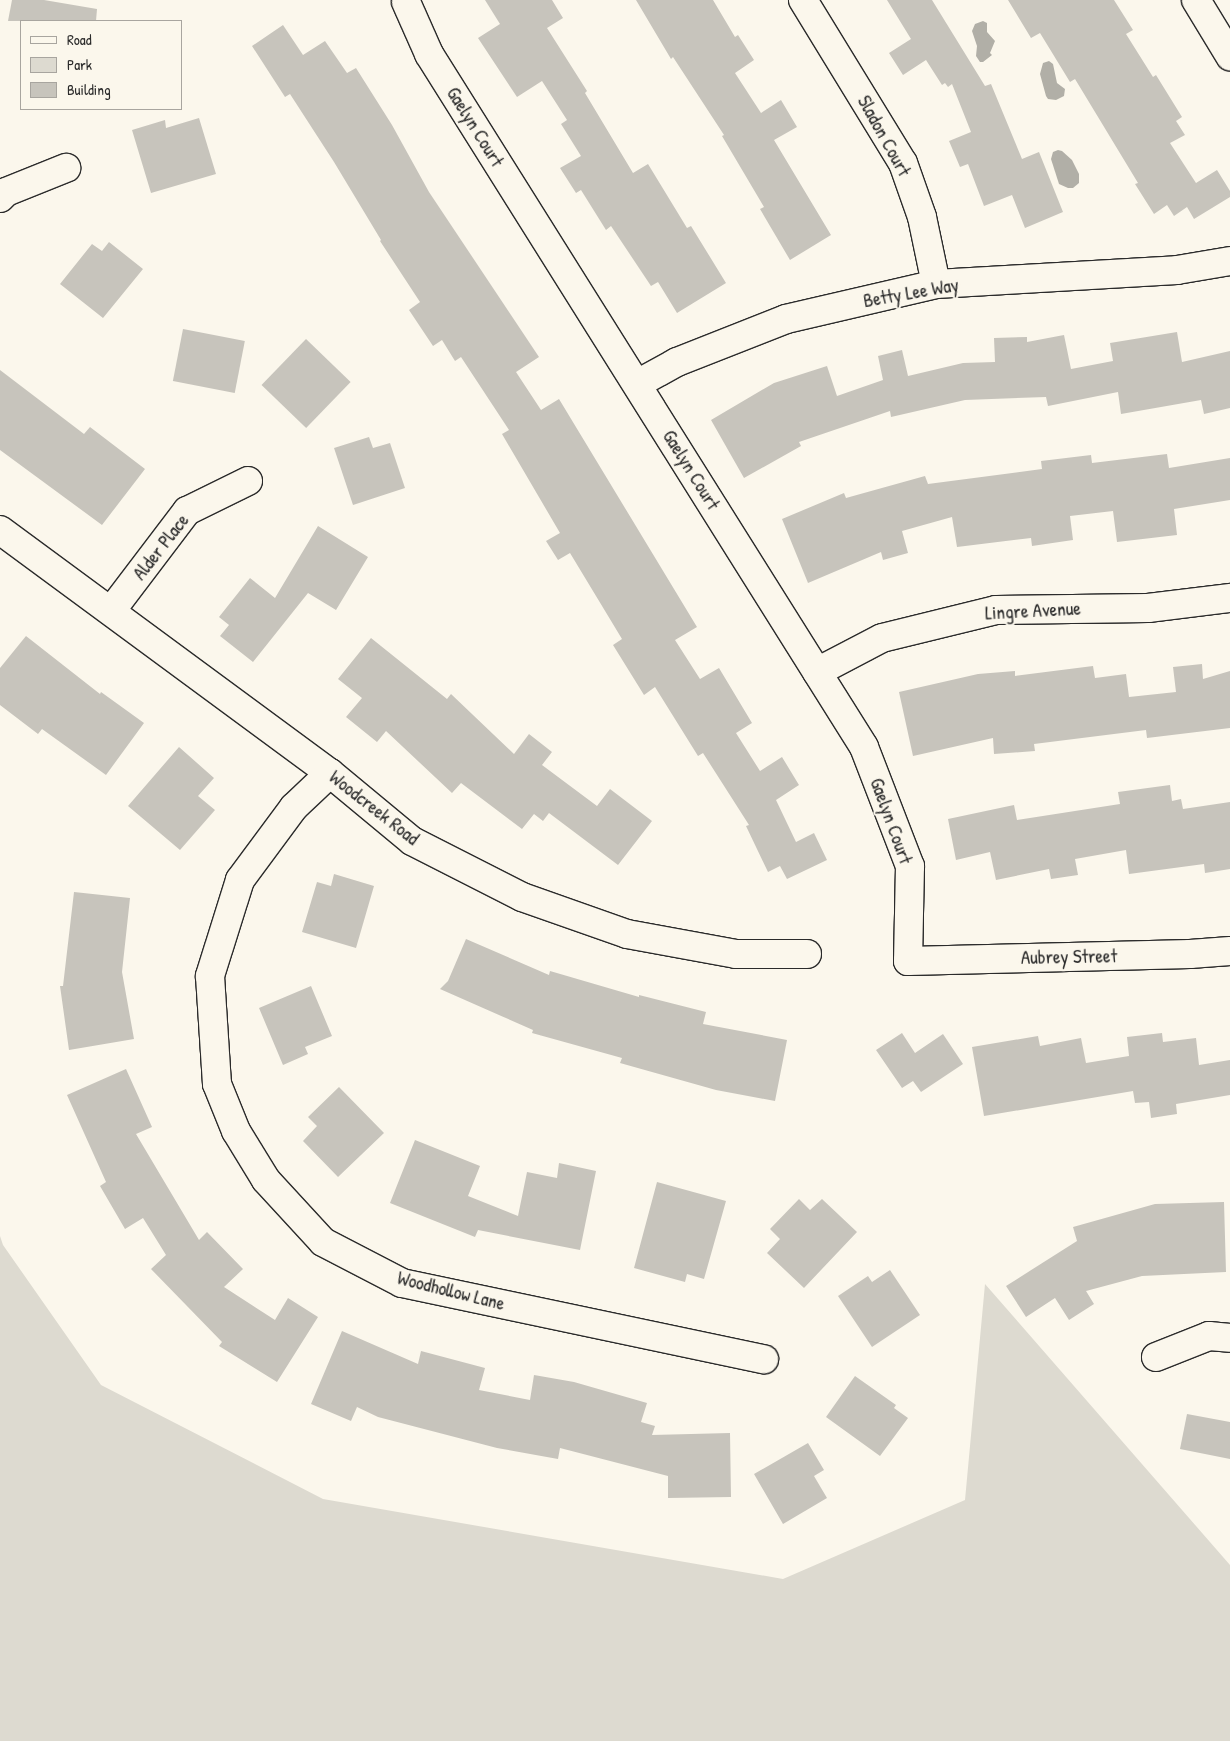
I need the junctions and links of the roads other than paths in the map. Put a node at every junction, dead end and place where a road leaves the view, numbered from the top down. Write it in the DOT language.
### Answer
graph roads {
  1 [pos="803,0"];
  2 [pos="1196,0"];
  3 [pos="406,2"];
  4 [pos="1230,56"];
  5 [pos="66,168"];
  6 [pos="0,198"];
  7 [pos="1230,261"];
  8 [pos="936,284"];
  9 [pos="637,384"];
  10 [pos="248,481"];
  11 [pos="0,530"];
  12 [pos="1230,598"];
  13 [pos="111,611"];
  14 [pos="817,672"];
  15 [pos="330,773"];
  16 [pos="1230,951"];
  17 [pos="807,954"];
  18 [pos="908,961"];
  19 [pos="1230,1338"];
  20 [pos="1156,1357"];
  21 [pos="764,1358"];
  1 -- 8 [label="street, Sladon Court"];
  2 -- 4 [label="street"];
  3 -- 9 [label="street, Gaelyn Court"];
  5 -- 6 [label="street"];
  7 -- 8 [label="street, Betty Lee Way"];
  8 -- 9 [label="street, Betty Lee Way"];
  9 -- 14 [label="street, Gaelyn Court"];
  10 -- 13 [label="street, Alder Place"];
  11 -- 13 [label="street, Woodcreek Road"];
  12 -- 14 [label="street, Lingre Avenue"];
  13 -- 15 [label="street, Woodcreek Road"];
  14 -- 18 [label="street, Gaelyn Court"];
  15 -- 17 [label="street, Woodcreek Road"];
  15 -- 21 [label="street, Woodhollow Lane"];
  16 -- 18 [label="street, Aubrey Street"];
  19 -- 20 [label="street"];
}
